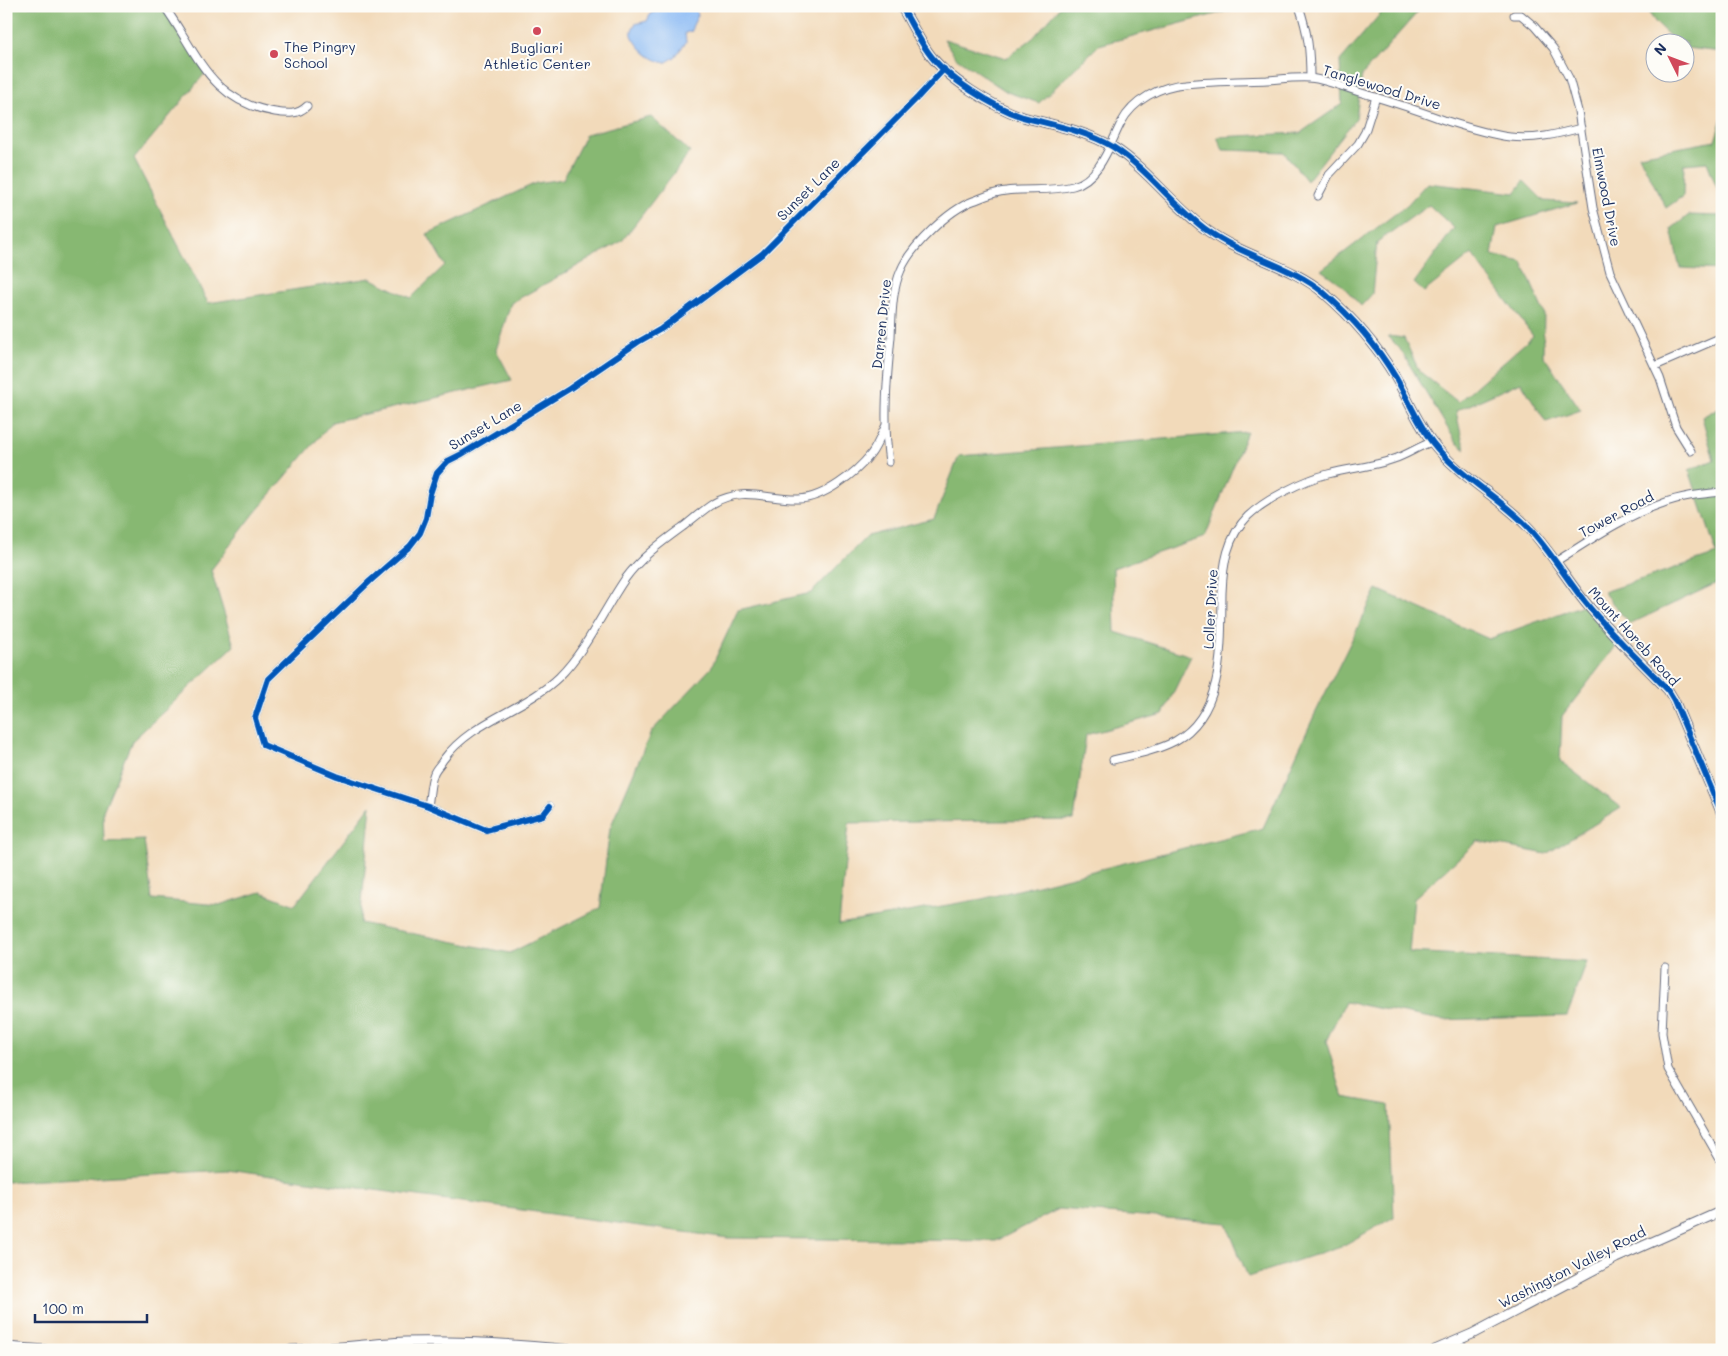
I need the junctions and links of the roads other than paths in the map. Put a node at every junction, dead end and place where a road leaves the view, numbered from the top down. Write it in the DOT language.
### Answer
graph roads {
  1 [pos="164,6"];
  2 [pos="901,6"];
  3 [pos="1299,6"];
  4 [pos="1514,15"];
  5 [pos="944,68"];
  6 [pos="1310,78"];
  7 [pos="1376,97"];
  8 [pos="307,106"];
  9 [pos="1581,128"];
  10 [pos="1111,146"];
  11 [pos="1318,196"];
  12 [pos="1722,337"];
  13 [pos="1655,366"];
  14 [pos="886,424"];
  15 [pos="1432,442"];
  16 [pos="1691,451"];
  17 [pos="889,462"];
  18 [pos="1722,492"];
  19 [pos="1555,562"];
  20 [pos="1114,760"];
  21 [pos="428,806"];
  22 [pos="550,806"];
  23 [pos="1722,814"];
  24 [pos="1665,968"];
  25 [pos="1722,1163"];
  26 [pos="1722,1211"];
  27 [pos="6,1347"];
  28 [pos="45,1350"];
  29 [pos="291,1350"];
  30 [pos="304,1350"];
  31 [pos="572,1350"];
  32 [pos="1435,1350"];
  1 -- 8 [label="street"];
  2 -- 5 [label="street, Mount Horeb Road"];
  3 -- 6 [label="street"];
  4 -- 9 [label="street, Elmwood Drive"];
  5 -- 10 [label="street, Mount Horeb Road"];
  5 -- 21 [label="street, Sunset Lane"];
  6 -- 7 [label="street, Tanglewood Drive"];
  6 -- 10 [label="street, Tanglewood Drive"];
  7 -- 9 [label="street, Tanglewood Drive"];
  7 -- 11 [label="street"];
  9 -- 13 [label="street, Elmwood Drive"];
  10 -- 14 [label="street, Darren Drive"];
  10 -- 15 [label="street, Mount Horeb Road"];
  12 -- 13 [label="street"];
  13 -- 16 [label="street, Elmwood Drive"];
  14 -- 17 [label="street, Darren Drive"];
  14 -- 21 [label="street"];
  15 -- 19 [label="street, Mount Horeb Road"];
  15 -- 20 [label="street, Loller Drive"];
  18 -- 19 [label="street, Tower Road"];
  19 -- 23 [label="street, Mount Horeb Road"];
  21 -- 22 [label="street"];
  24 -- 25 [label="street"];
  26 -- 32 [label="street, Washington Valley Road"];
  27 -- 28 [label="street"];
  29 -- 30 [label="street"];
  30 -- 31 [label="street"];
}
